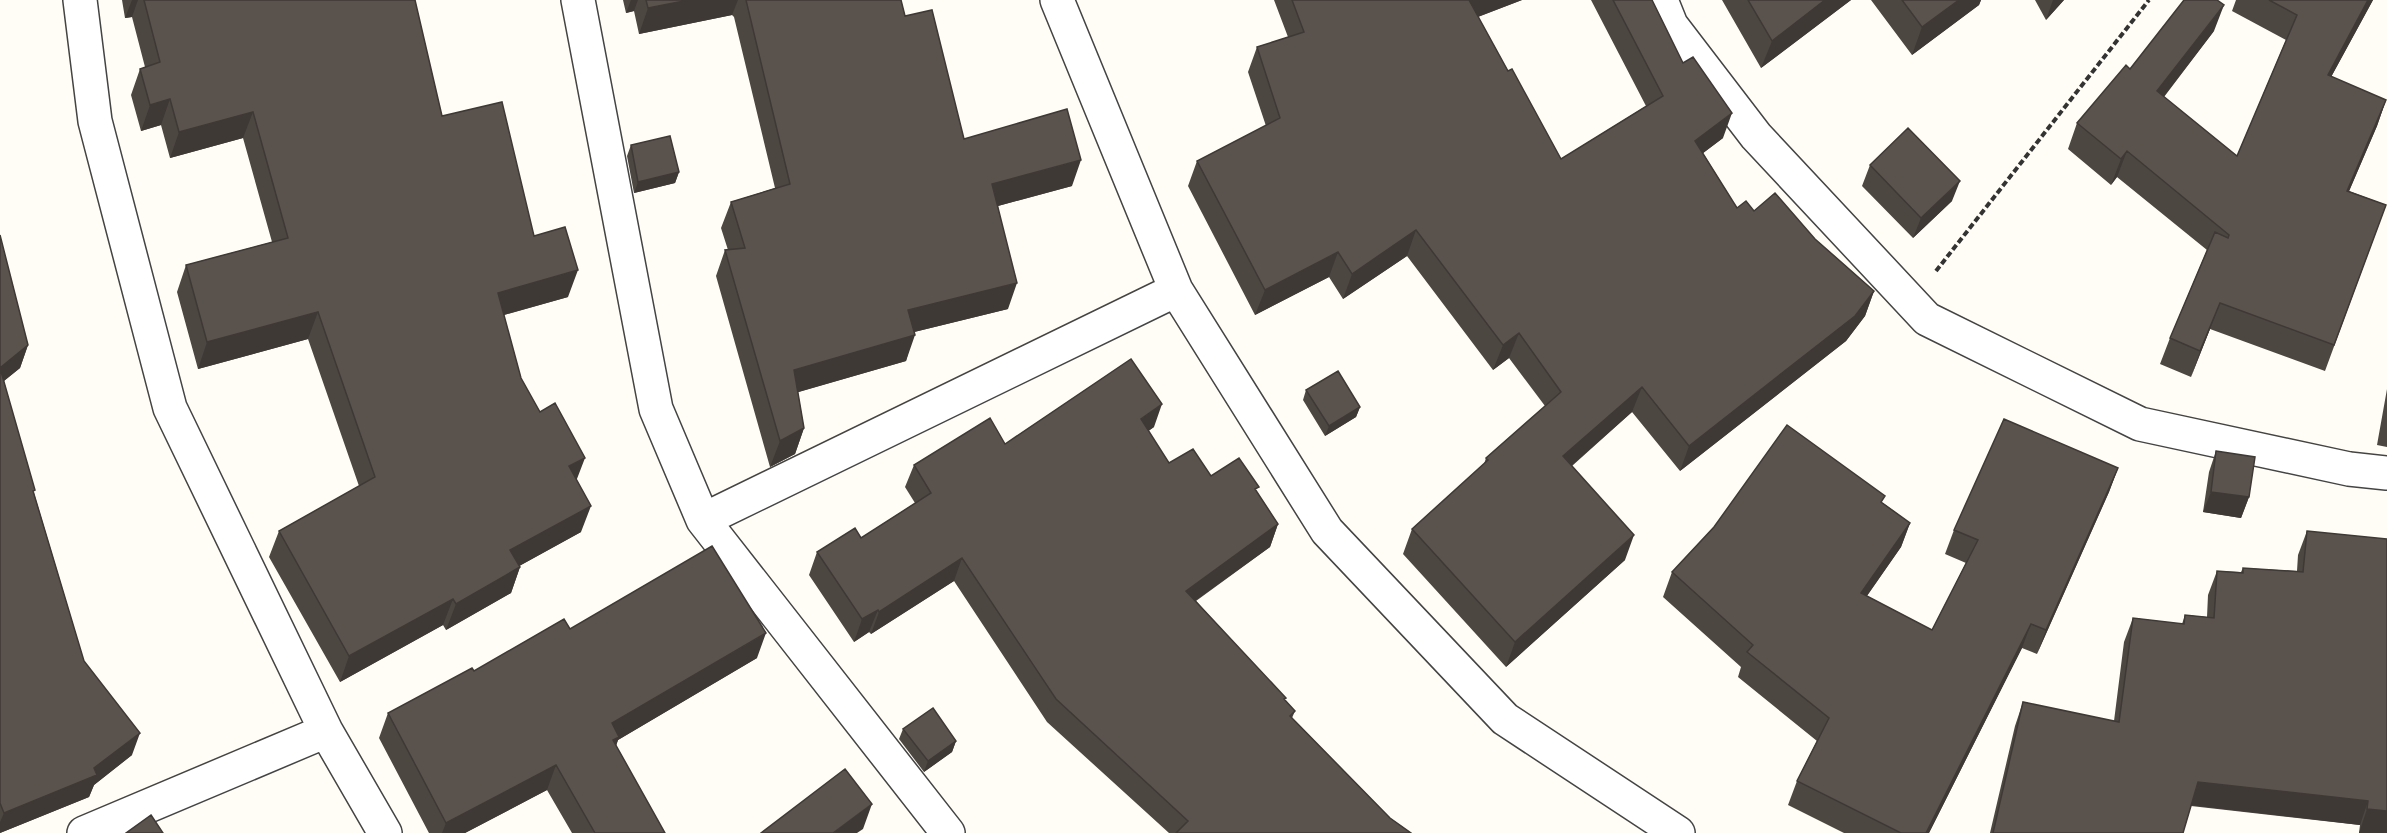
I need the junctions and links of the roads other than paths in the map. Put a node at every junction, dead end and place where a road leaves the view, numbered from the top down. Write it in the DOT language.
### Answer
graph roads {
  1 [pos="80,0"];
  2 [pos="578,0"];
  3 [pos="1057,0"];
  4 [pos="1661,0"];
  5 [pos="1176,290"];
  6 [pos="2387,473"];
  7 [pos="703,520"];
  8 [pos="326,731"];
  9 [pos="84,833"];
  10 [pos="385,833"];
  11 [pos="948,833"];
  12 [pos="1678,833"];
  1 -- 8 [label="street"];
  2 -- 7 [label="street"];
  3 -- 5 [label="street"];
  4 -- 6 [label="street"];
  5 -- 7 [label="street"];
  5 -- 12 [label="street"];
  7 -- 11 [label="street"];
  8 -- 9 [label="street"];
  8 -- 10 [label="street"];
}
